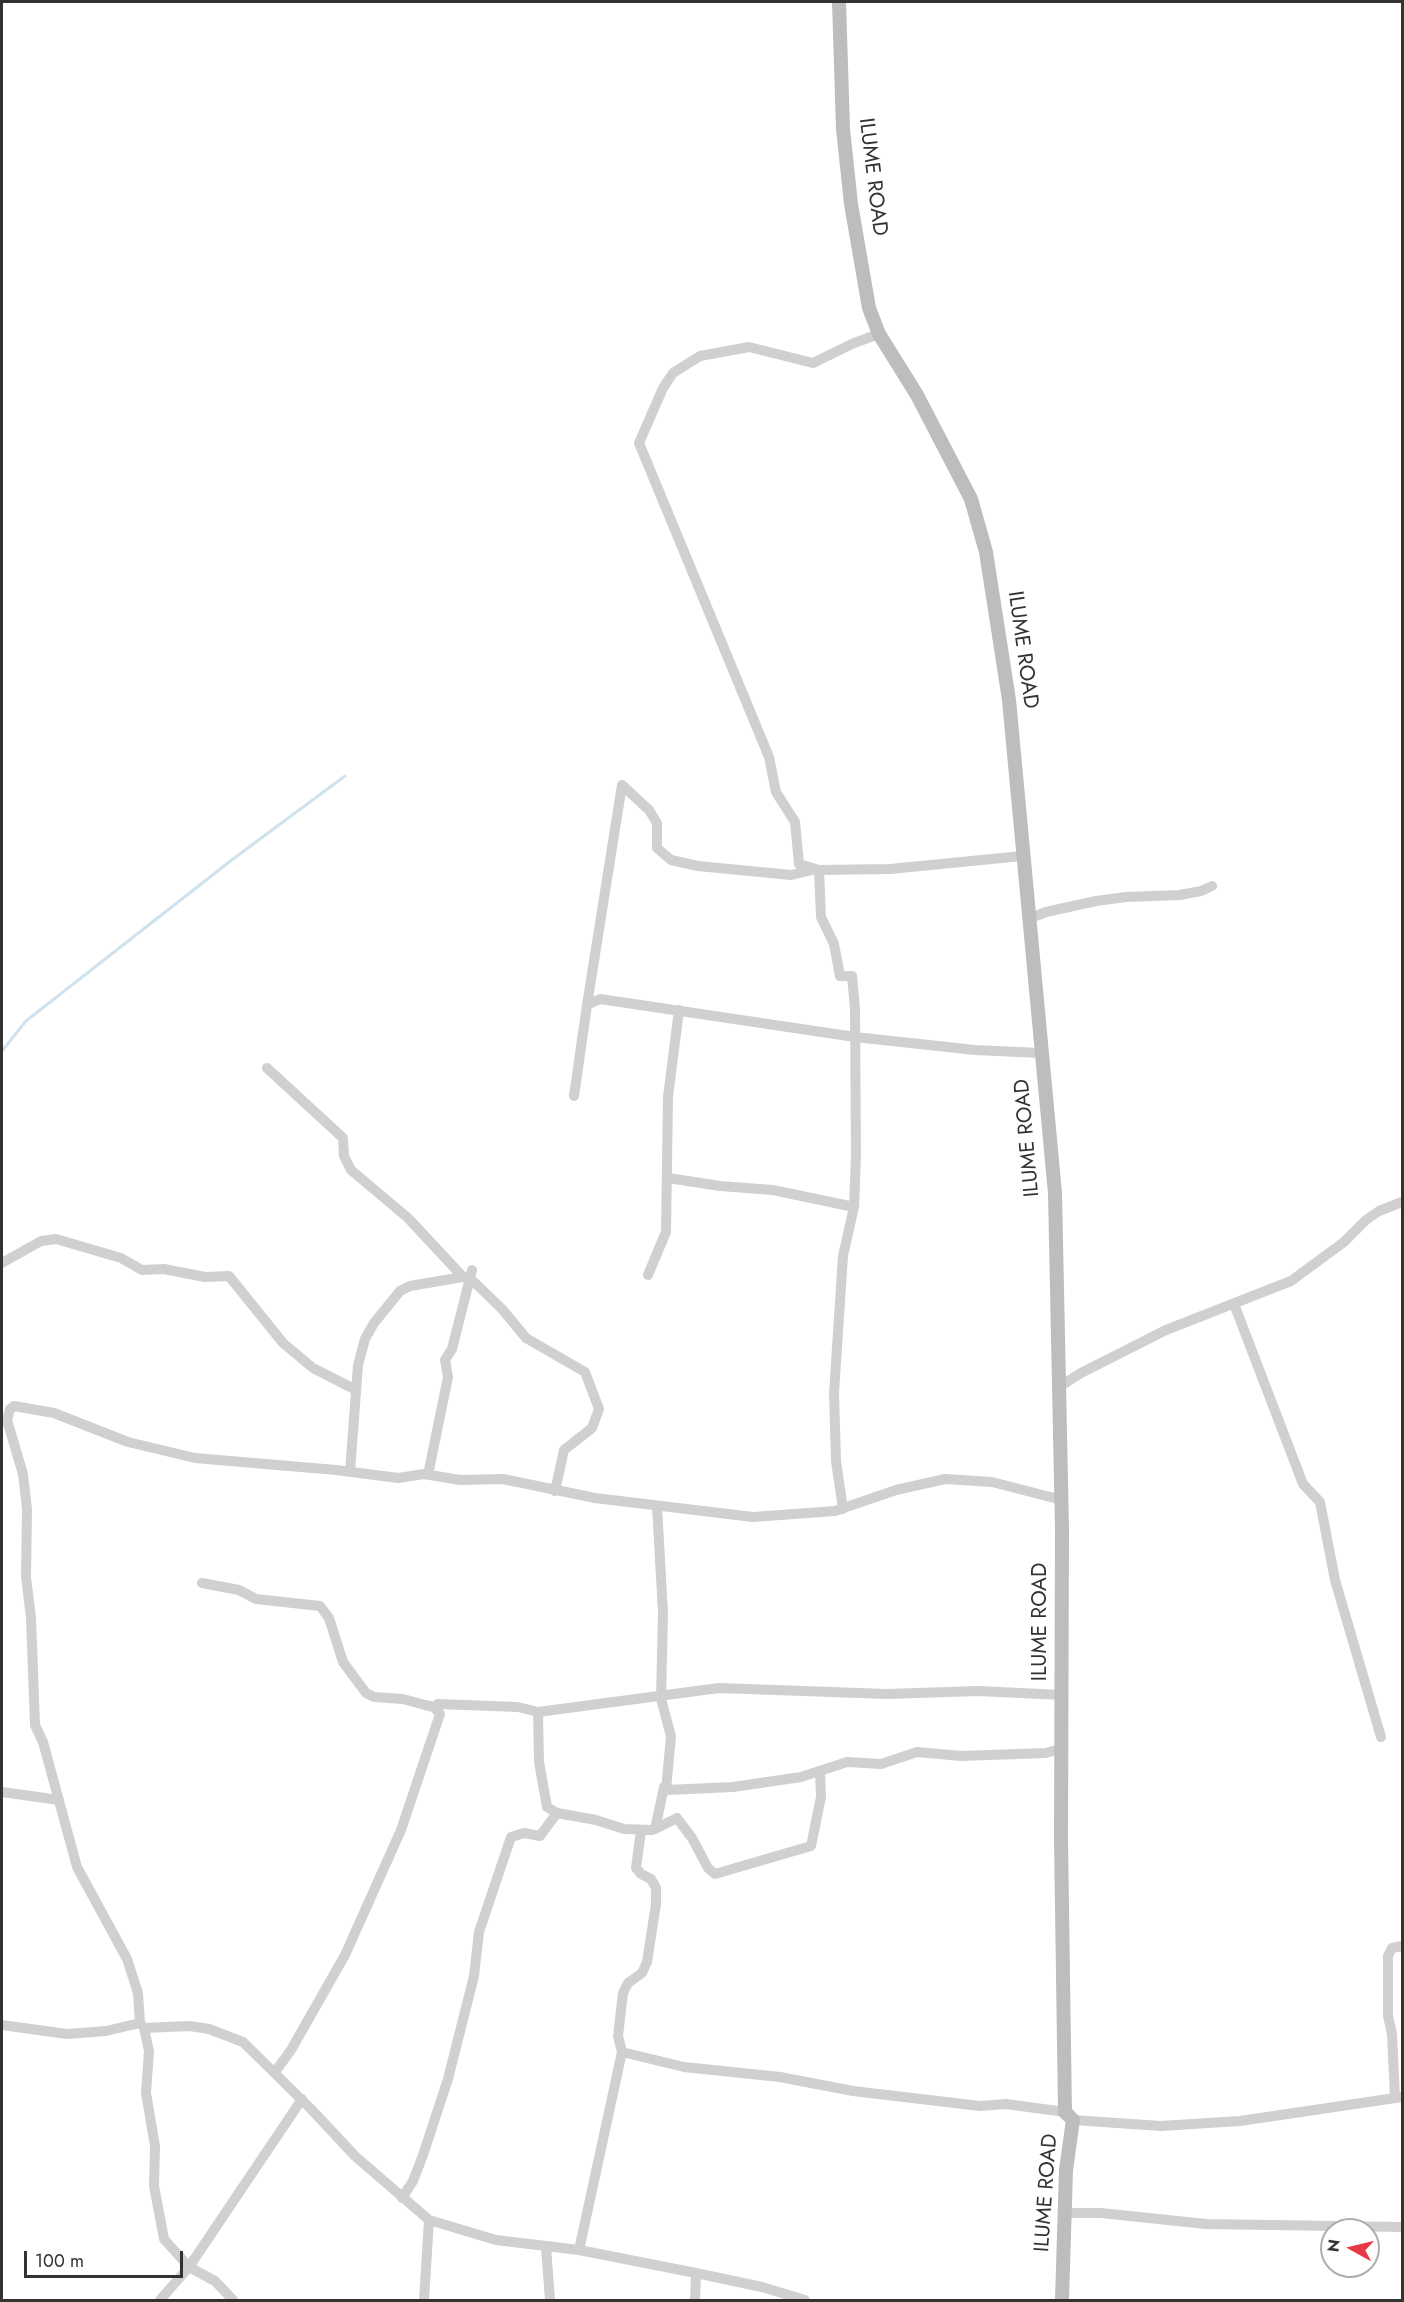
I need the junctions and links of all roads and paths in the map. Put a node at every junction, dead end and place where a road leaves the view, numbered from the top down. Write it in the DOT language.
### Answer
graph roads {
  1 [pos="840,2"];
  2 [pos="879,334"];
  3 [pos="1022,856"];
  4 [pos="816,870"];
  5 [pos="1212,886"];
  6 [pos="1028,919"];
  7 [pos="587,1005"];
  8 [pos="679,1010"];
  9 [pos="855,1037"];
  10 [pos="1041,1053"];
  11 [pos="267,1068"];
  12 [pos="574,1096"];
  13 [pos="668,1178"];
  14 [pos="1402,1202"];
  15 [pos="854,1207"];
  16 [pos="2,1263"];
  17 [pos="469,1275"];
  18 [pos="648,1275"];
  19 [pos="1234,1304"];
  20 [pos="1059,1388"];
  21 [pos="356,1390"];
  22 [pos="429,1470"];
  23 [pos="350,1472"];
  24 [pos="555,1491"];
  25 [pos="1062,1500"];
  26 [pos="657,1506"];
  27 [pos="843,1509"];
  28 [pos="202,1583"];
  29 [pos="661,1694"];
  30 [pos="1062,1695"];
  31 [pos="438,1704"];
  32 [pos="538,1712"];
  33 [pos="1381,1737"];
  34 [pos="1063,1748"];
  35 [pos="820,1772"];
  36 [pos="664,1787"];
  37 [pos="2,1792"];
  38 [pos="59,1800"];
  39 [pos="557,1813"];
  40 [pos="655,1829"];
  41 [pos="641,1831"];
  42 [pos="1402,1946"];
  43 [pos="2,2025"];
  44 [pos="142,2025"];
  45 [pos="622,2052"];
  46 [pos="275,2072"];
  47 [pos="1399,2098"];
  48 [pos="302,2099"];
  49 [pos="1069,2116"];
  50 [pos="402,2198"];
  51 [pos="1064,2213"];
  52 [pos="429,2220"];
  53 [pos="1402,2227"];
  54 [pos="546,2247"];
  55 [pos="579,2250"];
  56 [pos="189,2267"];
  57 [pos="696,2273"];
  58 [pos="160,2301"];
  59 [pos="233,2301"];
  60 [pos="424,2301"];
  61 [pos="550,2301"];
  62 [pos="695,2301"];
  63 [pos="805,2301"];
  64 [pos="1062,2301"];
  1 -- 2 [label="street, ILUME ROAD"];
  2 -- 3 [label="street, ILUME ROAD"];
  2 -- 4 [label="street"];
  3 -- 4 [label="street"];
  3 -- 6 [label="street, ILUME ROAD"];
  4 -- 7 [label="street"];
  4 -- 9 [label="street"];
  5 -- 6 [label="street"];
  6 -- 10 [label="street, ILUME ROAD"];
  7 -- 8 [label="street"];
  7 -- 12 [label="street"];
  8 -- 9 [label="street"];
  8 -- 13 [label="street"];
  9 -- 10 [label="street"];
  9 -- 15 [label="street"];
  10 -- 20 [label="street, ILUME ROAD"];
  11 -- 17 [label="street"];
  13 -- 15 [label="street"];
  13 -- 18 [label="street"];
  14 -- 19 [label="street"];
  15 -- 27 [label="street"];
  16 -- 21 [label="street"];
  17 -- 21 [label="street"];
  17 -- 22 [label="street"];
  17 -- 24 [label="street"];
  19 -- 20 [label="street"];
  19 -- 33 [label="street"];
  20 -- 25 [label="street, ILUME ROAD"];
  21 -- 23 [label="street"];
  23 -- 24 [label="street"];
  23 -- 38 [label="street"];
  24 -- 26 [label="street"];
  25 -- 27 [label="street"];
  25 -- 30 [label="street, ILUME ROAD"];
  26 -- 27 [label="street"];
  26 -- 29 [label="street"];
  28 -- 46 [label="street"];
  29 -- 30 [label="street"];
  29 -- 32 [label="street"];
  29 -- 36 [label="street"];
  30 -- 34 [label="street, ILUME ROAD"];
  31 -- 32 [label="street"];
  32 -- 39 [label="street"];
  34 -- 35 [label="street"];
  34 -- 49 [label="street, ILUME ROAD"];
  35 -- 36 [label="street"];
  35 -- 40 [label="street"];
  36 -- 40 [label="street"];
  37 -- 38 [label="street"];
  38 -- 44 [label="street"];
  39 -- 41 [label="street"];
  39 -- 50 [label="street"];
  40 -- 41 [label="street"];
  41 -- 45 [label="street"];
  42 -- 47 [label="street"];
  43 -- 44 [label="street"];
  44 -- 46 [label="street"];
  44 -- 56 [label="street"];
  45 -- 49 [label="street"];
  45 -- 55 [label="street"];
  46 -- 48 [label="street"];
  47 -- 49 [label="street"];
  48 -- 50 [label="street"];
  48 -- 56 [label="street"];
  49 -- 51 [label="street, ILUME ROAD"];
  50 -- 52 [label="street"];
  51 -- 53 [label="street"];
  51 -- 64 [label="street, ILUME ROAD"];
  52 -- 54 [label="street"];
  52 -- 60 [label="street"];
  54 -- 55 [label="street"];
  54 -- 61 [label="street"];
  55 -- 57 [label="street"];
  56 -- 58 [label="street"];
  56 -- 59 [label="street"];
  57 -- 62 [label="street"];
  57 -- 63 [label="street"];
}
